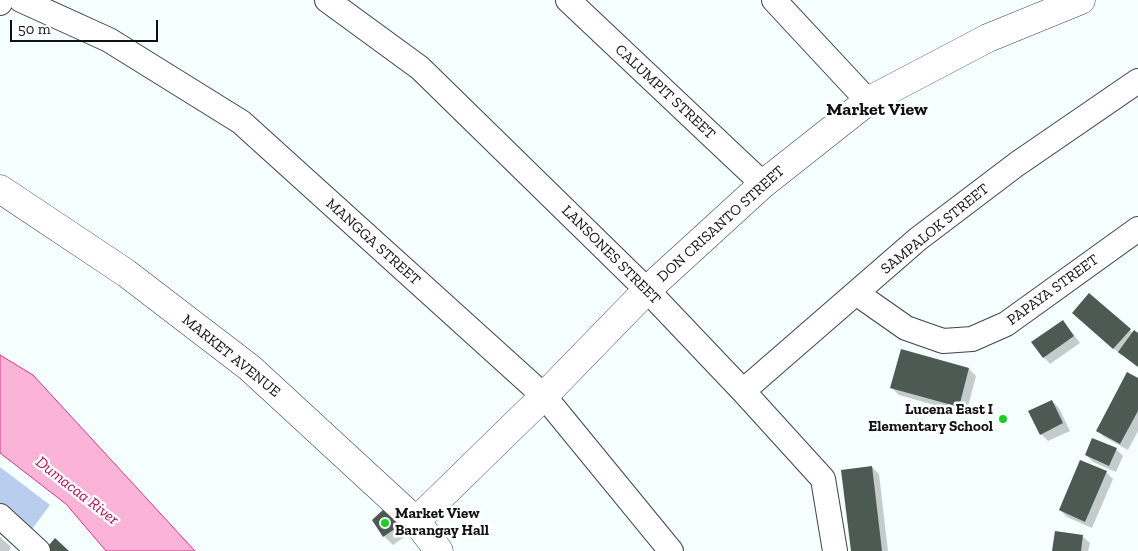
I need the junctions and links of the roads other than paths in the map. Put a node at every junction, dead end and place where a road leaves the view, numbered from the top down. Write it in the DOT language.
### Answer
graph roads {
  1 [pos="21,0"];
  2 [pos="327,0"];
  3 [pos="568,0"];
  4 [pos="774,0"];
  5 [pos="1081,0"];
  6 [pos="1138,81"];
  7 [pos="868,102"];
  8 [pos="763,184"];
  9 [pos="0,188"];
  10 [pos="1138,229"];
  11 [pos="648,290"];
  12 [pos="856,293"];
  13 [pos="743,391"];
  14 [pos="544,396"];
  15 [pos="0,516"];
  16 [pos="416,522"];
  17 [pos="38,551"];
  18 [pos="439,551"];
  19 [pos="672,551"];
  20 [pos="835,551"];
  1 -- 14 [label="street, MANGGA STREET"];
  2 -- 11 [label="street, LANSONES STREET"];
  3 -- 8 [label="street, CALUMPIT STREET"];
  4 -- 7 [label="street"];
  5 -- 7 [label="street, DON CRISANTO STREET"];
  6 -- 12 [label="street, SAMPALOK STREET"];
  7 -- 8 [label="street, DON CRISANTO STREET"];
  8 -- 11 [label="street, DON CRISANTO STREET"];
  9 -- 16 [label="street, MARKET AVENUE"];
  10 -- 12 [label="street, PAPAYA STREET"];
  11 -- 13 [label="street, LANSONES STREET"];
  11 -- 14 [label="street, DON CRISANTO STREET"];
  12 -- 13 [label="street, SAMPALOK STREET"];
  13 -- 20 [label="street, LANSONES STREET"];
  14 -- 16 [label="street, DON CRISANTO STREET"];
  14 -- 19 [label="street, MANGGA STREET"];
  15 -- 17 [label="street"];
  16 -- 18 [label="street, MARKET AVENUE"];
}
